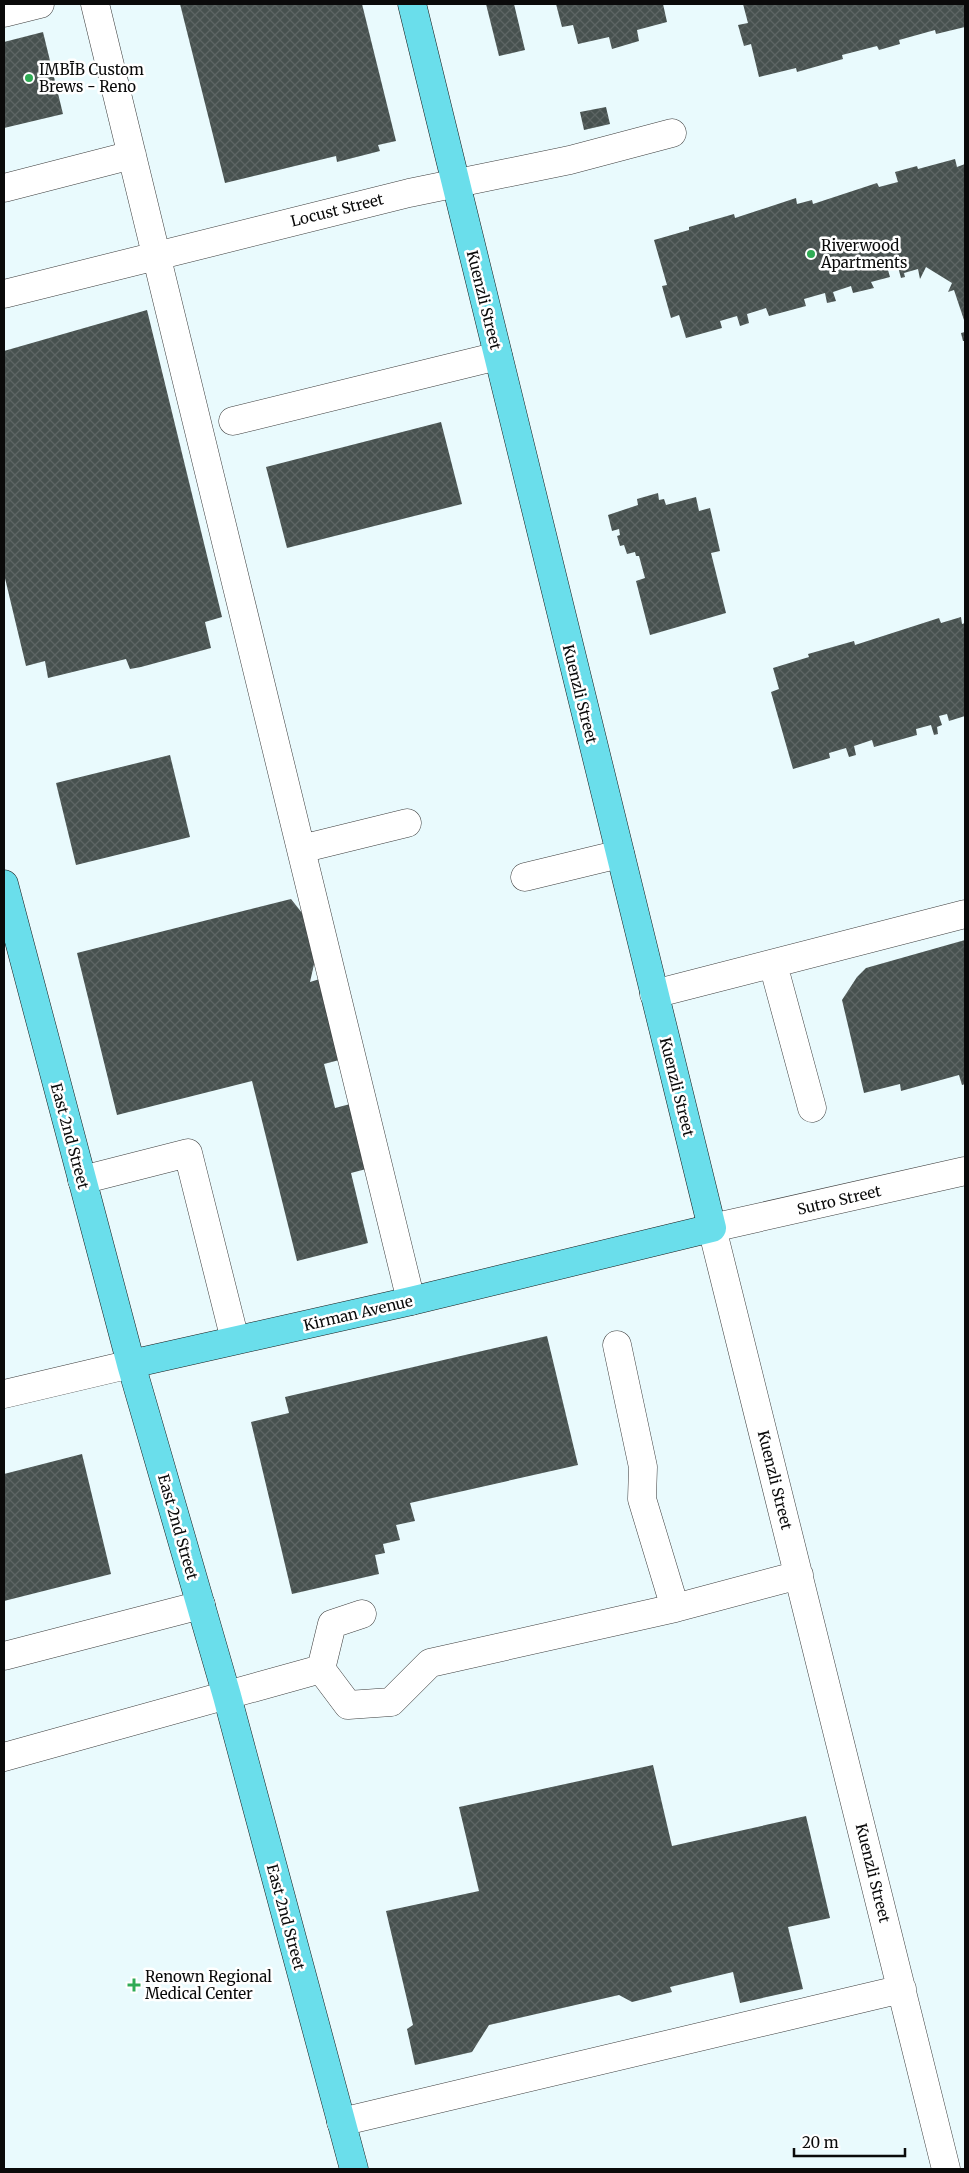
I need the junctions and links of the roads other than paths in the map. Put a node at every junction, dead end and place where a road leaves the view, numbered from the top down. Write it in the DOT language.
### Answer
graph roads {
  1 [pos="40,4"];
  2 [pos="95,4"];
  3 [pos="412,4"];
  4 [pos="4,13"];
  5 [pos="672,133"];
  6 [pos="132,155"];
  7 [pos="455,182"];
  8 [pos="4,188"];
  9 [pos="157,255"];
  10 [pos="4,294"];
  11 [pos="498,356"];
  12 [pos="233,422"];
  13 [pos="407,823"];
  14 [pos="301,849"];
  15 [pos="620,854"];
  16 [pos="524,877"];
  17 [pos="4,884"];
  18 [pos="965,914"];
  19 [pos="772,964"];
  20 [pos="654,994"];
  21 [pos="812,1108"];
  22 [pos="965,1171"];
  23 [pos="82,1180"];
  24 [pos="712,1228"];
  25 [pos="411,1301"];
  26 [pos="235,1340"];
  27 [pos="617,1346"];
  28 [pos="131,1364"];
  29 [pos="4,1394"];
  30 [pos="799,1575"];
  31 [pos="201,1605"];
  32 [pos="675,1608"];
  33 [pos="362,1614"];
  34 [pos="4,1656"];
  35 [pos="321,1669"];
  36 [pos="227,1696"];
  37 [pos="4,1757"];
  38 [pos="902,1989"];
  39 [pos="341,2122"];
  40 [pos="354,2169"];
  41 [pos="946,2169"];
  1 -- 4 [label="street"];
  2 -- 6 [label="street"];
  3 -- 7 [label="main road, Kuenzli Street"];
  5 -- 7 [label="street, Locust Street"];
  6 -- 8 [label="street"];
  6 -- 9 [label="street"];
  7 -- 9 [label="street, Locust Street"];
  7 -- 11 [label="main road, Kuenzli Street"];
  9 -- 10 [label="street, Locust Street"];
  9 -- 14 [label="street"];
  11 -- 12 [label="street"];
  11 -- 15 [label="main road, Kuenzli Street"];
  13 -- 14 [label="street"];
  14 -- 25 [label="street"];
  15 -- 16 [label="street"];
  15 -- 20 [label="main road, Kuenzli Street"];
  17 -- 23 [label="main road, East 2nd Street"];
  18 -- 19 [label="street"];
  19 -- 20 [label="street"];
  19 -- 21 [label="street"];
  20 -- 24 [label="main road, Kuenzli Street"];
  22 -- 24 [label="street, Sutro Street"];
  23 -- 26 [label="street"];
  23 -- 28 [label="main road, East 2nd Street"];
  24 -- 25 [label="main road, Kirman Avenue"];
  24 -- 30 [label="street, Kuenzli Street"];
  25 -- 26 [label="main road, Kirman Avenue"];
  26 -- 28 [label="main road, Kirman Avenue"];
  27 -- 32 [label="street"];
  28 -- 29 [label="street, Kirman Avenue"];
  28 -- 31 [label="main road, East 2nd Street"];
  30 -- 32 [label="street"];
  30 -- 38 [label="street, Kuenzli Street"];
  31 -- 34 [label="street"];
  31 -- 36 [label="main road, East 2nd Street"];
  32 -- 35 [label="street"];
  33 -- 35 [label="street"];
  35 -- 36 [label="street"];
  36 -- 37 [label="street"];
  36 -- 39 [label="main road, East 2nd Street"];
  38 -- 39 [label="street"];
  38 -- 41 [label="street, Kuenzli Street"];
  39 -- 40 [label="main road, East 2nd Street"];
}
